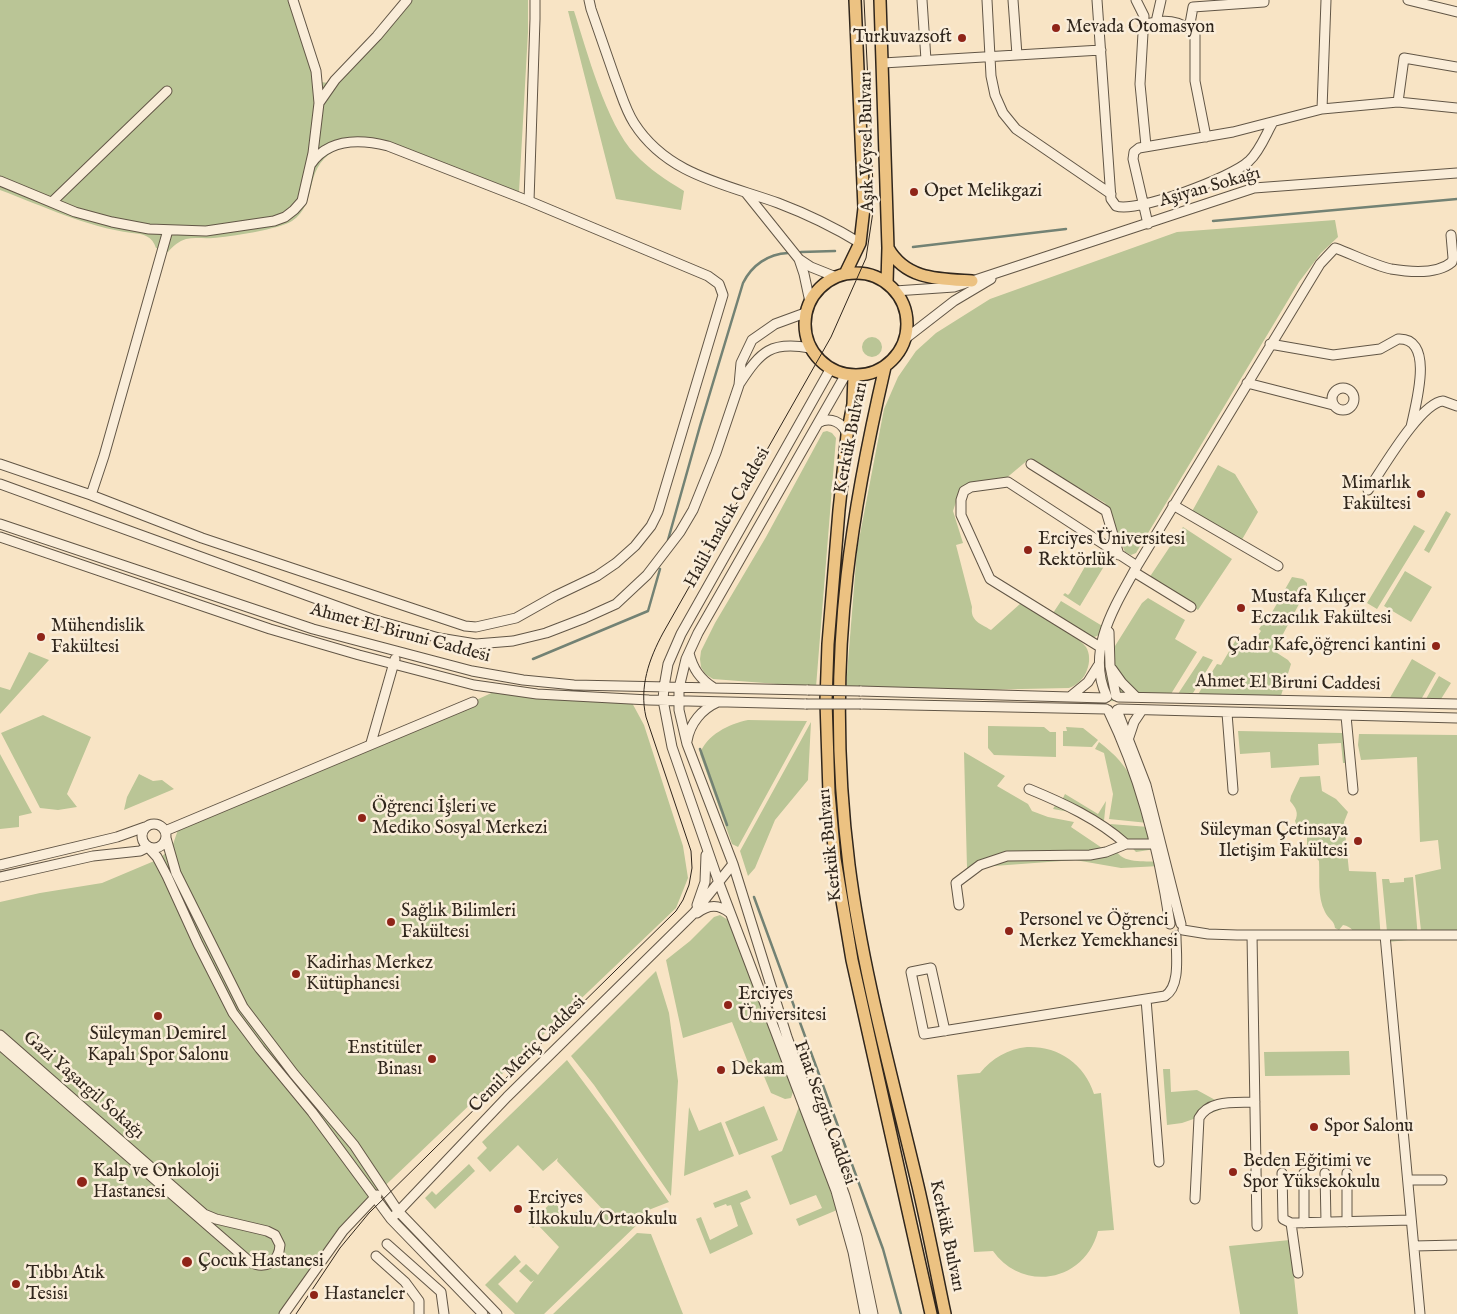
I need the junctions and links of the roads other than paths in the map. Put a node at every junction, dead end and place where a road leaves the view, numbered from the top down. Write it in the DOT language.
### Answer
graph roads {
  1 [pos="293,0"];
  2 [pos="407,0"];
  3 [pos="535,0"];
  4 [pos="589,0"];
  5 [pos="855,0"];
  6 [pos="880,0"];
  7 [pos="922,0"];
  8 [pos="987,0"];
  9 [pos="1013,0"];
  10 [pos="1097,0"];
  11 [pos="1136,0"];
  12 [pos="1161,0"];
  13 [pos="1264,0"];
  14 [pos="1326,0"];
  15 [pos="1408,0"];
  16 [pos="1457,12"];
  17 [pos="1156,22"];
  18 [pos="1143,25"];
  19 [pos="1189,29"];
  20 [pos="1101,50"];
  21 [pos="1017,55"];
  22 [pos="991,56"];
  23 [pos="926,60"];
  24 [pos="883,63"];
  25 [pos="1457,67"];
  26 [pos="167,91"];
  27 [pos="1398,102"];
  28 [pos="319,103"];
  29 [pos="1457,108"];
  30 [pos="1322,110"];
  31 [pos="1274,122"];
  32 [pos="1206,136"];
  33 [pos="1146,146"];
  34 [pos="311,164"];
  35 [pos="1457,173"];
  36 [pos="0,181"];
  37 [pos="746,193"];
  38 [pos="1111,194"];
  39 [pos="529,201"];
  40 [pos="52,202"];
  41 [pos="1144,205"];
  42 [pos="1148,224"];
  43 [pos="168,230"];
  44 [pos="1451,235"];
  45 [pos="860,243"];
  46 [pos="888,248"];
  47 [pos="798,259"];
  48 [pos="1009,270"];
  49 [pos="840,275"];
  50 [pos="972,281"];
  51 [pos="891,287"];
  52 [pos="810,302"];
  53 [pos="805,313"];
  54 [pos="905,339"];
  55 [pos="1270,344"];
  56 [pos="810,348"];
  57 [pos="885,367"];
  58 [pos="831,368"];
  59 [pos="850,375"];
  60 [pos="1247,383"];
  61 [pos="738,385"];
  62 [pos="1333,405"];
  63 [pos="1457,406"];
  64 [pos="818,424"];
  65 [pos="1411,427"];
  66 [pos="848,435"];
  67 [pos="0,464"];
  68 [pos="1031,464"];
  69 [pos="0,484"];
  70 [pos="1368,490"];
  71 [pos="91,495"];
  72 [pos="1173,505"];
  73 [pos="0,524"];
  74 [pos="0,537"];
  75 [pos="1120,555"];
  76 [pos="1278,566"];
  77 [pos="1135,569"];
  78 [pos="1191,607"];
  79 [pos="1111,614"];
  80 [pos="1100,647"];
  81 [pos="397,651"];
  82 [pos="689,653"];
  83 [pos="393,664"];
  84 [pos="1098,666"];
  85 [pos="1110,666"];
  86 [pos="664,687"];
  87 [pos="679,688"];
  88 [pos="714,688"];
  89 [pos="1071,696"];
  90 [pos="1111,697"];
  91 [pos="1136,697"];
  92 [pos="663,700"];
  93 [pos="678,700"];
  94 [pos="473,702"];
  95 [pos="719,702"];
  96 [pos="1457,704"];
  97 [pos="1112,710"];
  98 [pos="1142,710"];
  99 [pos="1228,713"];
  100 [pos="1346,716"];
  101 [pos="1457,718"];
  102 [pos="1129,737"];
  103 [pos="371,743"];
  104 [pos="687,744"];
  105 [pos="1029,789"];
  106 [pos="1233,790"];
  107 [pos="1353,790"];
  108 [pos="145,827"];
  109 [pos="166,835"];
  110 [pos="705,841"];
  111 [pos="1126,844"];
  112 [pos="1155,844"];
  113 [pos="148,847"];
  114 [pos="35,856"];
  115 [pos="732,864"];
  116 [pos="0,865"];
  117 [pos="34,869"];
  118 [pos="0,877"];
  119 [pos="719,882"];
  120 [pos="959,905"];
  121 [pos="731,914"];
  122 [pos="683,924"];
  123 [pos="1180,930"];
  124 [pos="1252,935"];
  125 [pos="1385,936"];
  126 [pos="1457,936"];
  127 [pos="1146,1000"];
  128 [pos="945,1031"];
  129 [pos="0,1035"];
  130 [pos="0,1044"];
  131 [pos="1254,1102"];
  132 [pos="1159,1162"];
  133 [pos="1282,1173"];
  134 [pos="1304,1173"];
  135 [pos="1325,1173"];
  136 [pos="1347,1173"];
  137 [pos="1408,1180"];
  138 [pos="1442,1180"];
  139 [pos="383,1190"];
  140 [pos="374,1198"];
  141 [pos="1195,1199"];
  142 [pos="398,1211"];
  143 [pos="390,1219"];
  144 [pos="1411,1220"];
  145 [pos="1326,1222"];
  146 [pos="1347,1222"];
  147 [pos="1304,1223"];
  148 [pos="1291,1224"];
  149 [pos="1257,1226"];
  150 [pos="387,1244"];
  151 [pos="1457,1245"];
  152 [pos="1414,1246"];
  153 [pos="376,1256"];
  154 [pos="416,1270"];
  155 [pos="1298,1273"];
  156 [pos="405,1282"];
  157 [pos="284,1314"];
  158 [pos="420,1314"];
  159 [pos="444,1314"];
  160 [pos="483,1314"];
  161 [pos="497,1314"];
  162 [pos="865,1314"];
  163 [pos="873,1314"];
  164 [pos="932,1314"];
  165 [pos="945,1314"];
  166 [pos="1420,1314"];
  1 -- 28 [label="street"];
  2 -- 28 [label="street"];
  3 -- 39 [label="street"];
  4 -- 37 [label="street"];
  5 -- 45 [label="main road, Aşık Veysel Bulvarı"];
  6 -- 24 [label="main road, Aşık Veysel Bulvarı"];
  7 -- 23 [label="street"];
  8 -- 22 [label="street"];
  9 -- 21 [label="street"];
  10 -- 20 [label="street"];
  11 -- 18 [label="street"];
  12 -- 17 [label="street"];
  13 -- 19 [label="street"];
  14 -- 30 [label="street"];
  15 -- 16 [label="street"];
  17 -- 18 [label="street"];
  17 -- 19 [label="street"];
  18 -- 33 [label="street"];
  19 -- 32 [label="street"];
  20 -- 21 [label="street"];
  20 -- 38 [label="street"];
  21 -- 22 [label="street"];
  22 -- 23 [label="street"];
  22 -- 38 [label="street"];
  23 -- 24 [label="street"];
  24 -- 46 [label="main road, Aşık Veysel Bulvarı"];
  25 -- 27 [label="street"];
  26 -- 40 [label="street"];
  27 -- 29 [label="street"];
  27 -- 30 [label="street"];
  28 -- 34 [label="street"];
  30 -- 31 [label="street"];
  31 -- 32 [label="street"];
  31 -- 41 [label="street"];
  32 -- 33 [label="street"];
  33 -- 41 [label="street"];
  34 -- 39 [label="street"];
  34 -- 43 [label="street"];
  35 -- 42 [label="street, Aşiyan Sokağı"];
  36 -- 40 [label="street"];
  37 -- 45 [label="street"];
  37 -- 47 [label="street"];
  38 -- 41 [label="street"];
  39 -- 71 [label="street"];
  40 -- 43 [label="street"];
  41 -- 42 [label="street"];
  42 -- 48 [label="street, Aşiyan Sokağı"];
  43 -- 71 [label="street"];
  44 -- 55 [label="street"];
  45 -- 49 [label="main road, Aşık Veysel Bulvarı"];
  46 -- 50 [label="main road"];
  46 -- 51 [label="main road, Aşık Veysel Bulvarı"];
  47 -- 49 [label="street"];
  47 -- 52 [label="street"];
  48 -- 50 [label="street, Aşiyan Sokağı"];
  48 -- 54 [label="street, Aşiyan Sokağı"];
  49 -- 51 [label="main road"];
  49 -- 52 [label="main road"];
  50 -- 51 [label="street, Aşiyan Sokağı"];
  51 -- 54 [label="main road"];
  52 -- 53 [label="main road"];
  53 -- 56 [label="main road"];
  53 -- 61 [label="street"];
  54 -- 57 [label="main road"];
  55 -- 60 [label="street"];
  55 -- 65 [label="street"];
  56 -- 58 [label="main road"];
  56 -- 61 [label="street"];
  57 -- 59 [label="main road"];
  57 -- 165 [label="main road, Kerkük Bulvarı"];
  58 -- 59 [label="main road"];
  58 -- 86 [label="street, Halil İnalcık Caddesi"];
  59 -- 64 [label="street, Halil İnalcık Caddesi"];
  59 -- 66 [label="main road, Kerkük Bulvarı"];
  60 -- 62 [label="street"];
  60 -- 72 [label="street"];
  61 -- 69 [label="street"];
  63 -- 65 [label="street"];
  64 -- 66 [label="street"];
  64 -- 82 [label="street, Halil İnalcık Caddesi"];
  65 -- 70 [label="street"];
  66 -- 164 [label="main road, Kerkük Bulvarı"];
  67 -- 71 [label="street"];
  68 -- 75 [label="street"];
  72 -- 76 [label="street"];
  72 -- 77 [label="street"];
  73 -- 81 [label="street, Ahmet El Biruni Caddesi"];
  74 -- 83 [label="street, Ahmet El Biruni Caddesi"];
  75 -- 77 [label="street"];
  75 -- 80 [label="street"];
  77 -- 78 [label="street"];
  77 -- 79 [label="street"];
  79 -- 80 [label="street"];
  79 -- 85 [label="street"];
  80 -- 84 [label="street"];
  81 -- 83 [label="street"];
  81 -- 86 [label="street, Ahmet El Biruni Caddesi"];
  82 -- 87 [label="street, Halil İnalcık Caddesi"];
  82 -- 88 [label="street"];
  83 -- 92 [label="street, Ahmet El Biruni Caddesi"];
  83 -- 103 [label="street"];
  84 -- 89 [label="street"];
  84 -- 90 [label="street"];
  85 -- 90 [label="street"];
  85 -- 91 [label="street"];
  86 -- 87 [label="street, Ahmet El Biruni Caddesi"];
  86 -- 92 [label="street, Halil İnalcık Caddesi"];
  87 -- 88 [label="street, Ahmet El Biruni Caddesi"];
  87 -- 93 [label="street, Halil İnalcık Caddesi"];
  88 -- 89 [label="street, Ahmet El Biruni Caddesi, bridge"];
  89 -- 90 [label="street, Ahmet El Biruni Caddesi"];
  90 -- 91 [label="street, Ahmet El Biruni Caddesi"];
  90 -- 97 [label="street"];
  90 -- 97 [label="street"];
  91 -- 96 [label="street, Ahmet El Biruni Caddesi"];
  92 -- 93 [label="street, Ahmet El Biruni Caddesi"];
  92 -- 110 [label="street, Fuat Sezgin Caddesi"];
  93 -- 95 [label="street, Ahmet El Biruni Caddesi"];
  93 -- 104 [label="street, Fuat Sezgin Caddesi"];
  94 -- 103 [label="street"];
  95 -- 97 [label="street, Ahmet El Biruni Caddesi, bridge"];
  95 -- 104 [label="street"];
  97 -- 98 [label="street, Ahmet El Biruni Caddesi"];
  97 -- 102 [label="street"];
  97 -- 112 [label="street"];
  98 -- 99 [label="street, Ahmet El Biruni Caddesi"];
  98 -- 102 [label="street"];
  99 -- 100 [label="street, Ahmet El Biruni Caddesi"];
  99 -- 106 [label="street"];
  100 -- 101 [label="street, Ahmet El Biruni Caddesi"];
  100 -- 107 [label="street"];
  102 -- 123 [label="street"];
  103 -- 109 [label="street"];
  104 -- 115 [label="street, Fuat Sezgin Caddesi"];
  105 -- 111 [label="street"];
  108 -- 109 [label="street"];
  108 -- 113 [label="street"];
  108 -- 114 [label="street"];
  109 -- 113 [label="street"];
  109 -- 139 [label="street"];
  110 -- 119 [label="street, Fuat Sezgin Caddesi"];
  110 -- 122 [label="street"];
  111 -- 112 [label="street"];
  111 -- 120 [label="street"];
  112 -- 123 [label="street"];
  113 -- 117 [label="street"];
  113 -- 140 [label="street"];
  114 -- 116 [label="street"];
  114 -- 117 [label="street"];
  115 -- 119 [label="street"];
  115 -- 163 [label="street, Fuat Sezgin Caddesi"];
  117 -- 118 [label="street"];
  119 -- 121 [label="street, Fuat Sezgin Caddesi"];
  119 -- 122 [label="street"];
  121 -- 122 [label="street"];
  121 -- 162 [label="street, Fuat Sezgin Caddesi"];
  122 -- 142 [label="street, Cemil Meriç Caddesi"];
  123 -- 124 [label="street"];
  123 -- 127 [label="street"];
  124 -- 125 [label="street"];
  124 -- 131 [label="street"];
  125 -- 126 [label="street"];
  125 -- 137 [label="street"];
  127 -- 128 [label="street"];
  127 -- 132 [label="street"];
  128 -- 128 [label="street"];
  129 -- 130 [label="street, Gazi Yaşargil Sokağı"];
  131 -- 141 [label="street"];
  131 -- 149 [label="street"];
  133 -- 148 [label="street"];
  134 -- 147 [label="street"];
  135 -- 145 [label="street"];
  136 -- 146 [label="street"];
  137 -- 138 [label="street"];
  137 -- 144 [label="street"];
  139 -- 140 [label="street"];
  139 -- 142 [label="street"];
  140 -- 143 [label="street"];
  140 -- 157 [label="street"];
  142 -- 143 [label="street, Cemil Meriç Caddesi"];
  142 -- 161 [label="street"];
  143 -- 160 [label="street"];
  144 -- 146 [label="street"];
  144 -- 152 [label="street"];
  145 -- 146 [label="street"];
  145 -- 147 [label="street"];
  147 -- 148 [label="street"];
  148 -- 155 [label="street"];
  150 -- 154 [label="street"];
  151 -- 152 [label="street"];
  152 -- 166 [label="street"];
  153 -- 156 [label="street"];
  154 -- 156 [label="street"];
  154 -- 159 [label="street"];
  156 -- 158 [label="street"];
}
